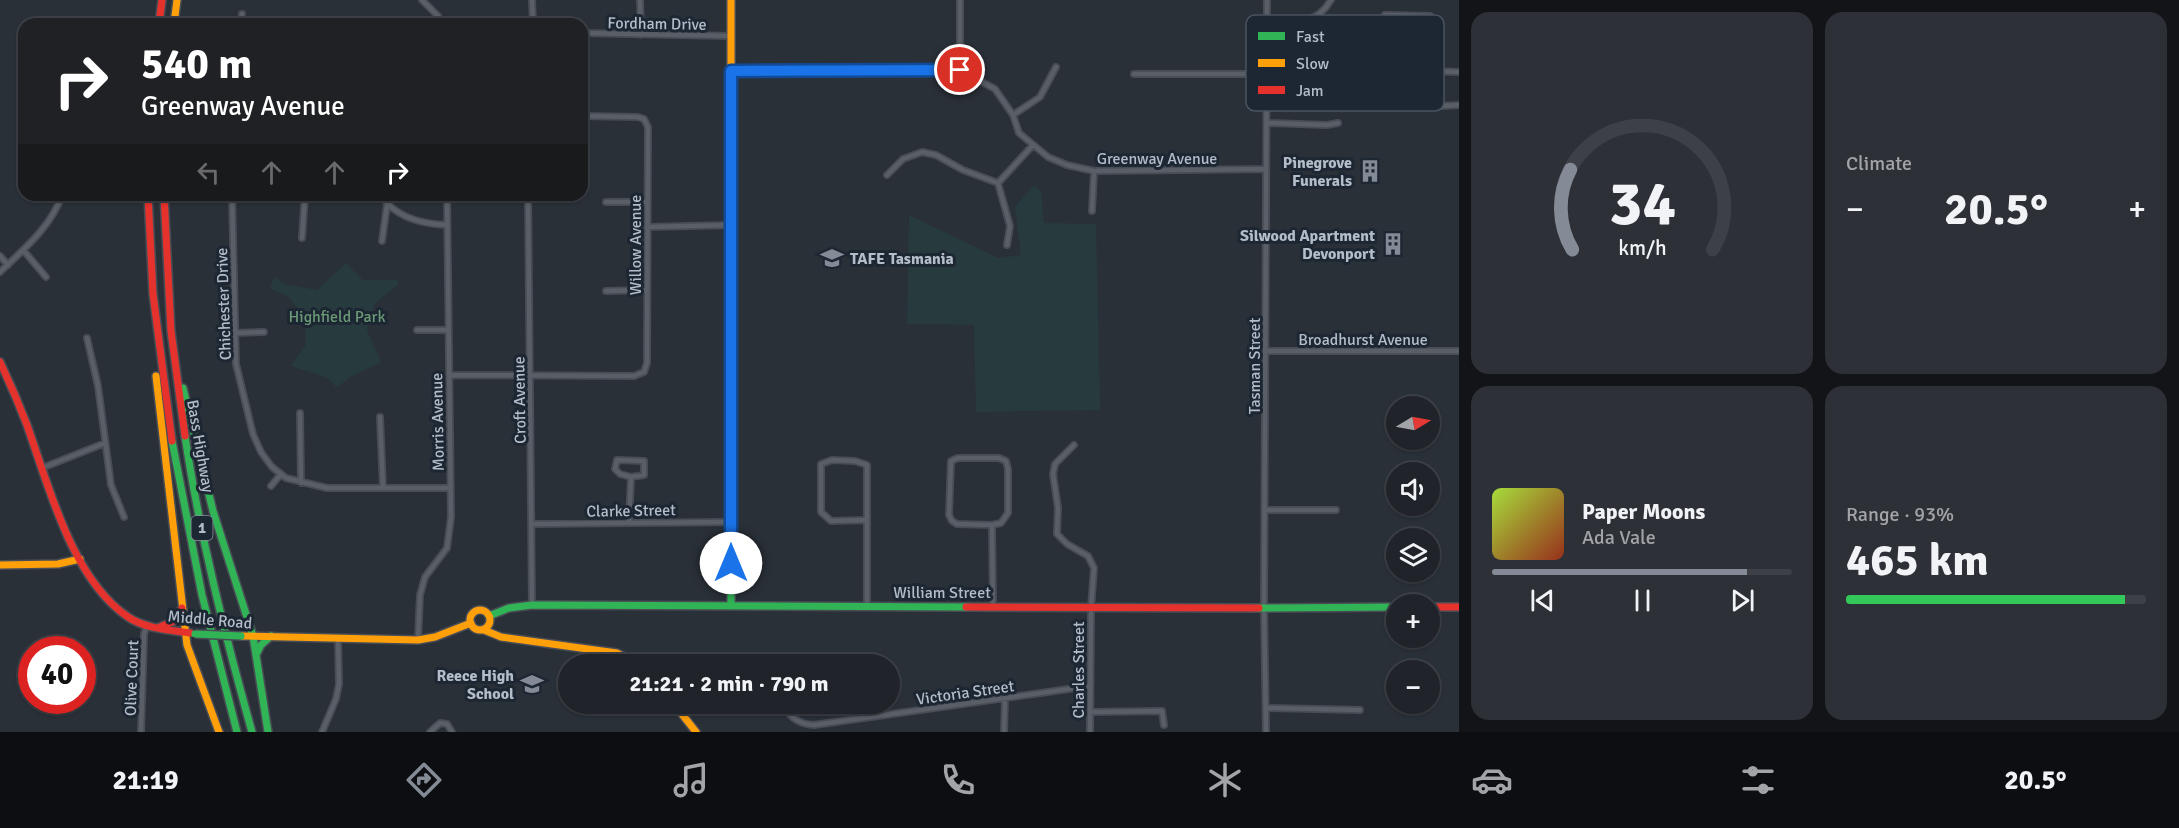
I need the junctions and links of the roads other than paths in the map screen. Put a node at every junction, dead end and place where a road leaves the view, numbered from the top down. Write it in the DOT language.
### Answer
graph roads {
  1 [pos="161,0"];
  2 [pos="177,0"];
  3 [pos="422,0"];
  4 [pos="532,0"];
  5 [pos="640,0"];
  6 [pos="731,0"];
  7 [pos="960,0"];
  8 [pos="1331,0"];
  9 [pos="242,14"];
  10 [pos="1319,15"];
  11 [pos="160,18"];
  12 [pos="175,18"];
  13 [pos="242,18"];
  14 [pos="439,18"];
  15 [pos="533,18"];
  16 [pos="588,33"];
  17 [pos="641,35"];
  18 [pos="731,36"];
  19 [pos="1056,67"];
  20 [pos="960,70"];
  21 [pos="731,71"];
  22 [pos="1444,72"];
  23 [pos="1459,72"];
  24 [pos="1134,74"];
  25 [pos="1246,74"];
  26 [pos="1267,111"];
  27 [pos="1013,115"];
  28 [pos="588,116"];
  29 [pos="1267,123"];
  30 [pos="1338,123"];
  31 [pos="1033,145"];
  32 [pos="1266,169"];
  33 [pos="1094,171"];
  34 [pos="887,175"];
  35 [pos="998,183"];
  36 [pos="59,201"];
  37 [pos="148,201"];
  38 [pos="164,201"];
  39 [pos="232,201"];
  40 [pos="305,201"];
  41 [pos="385,201"];
  42 [pos="447,201"];
  43 [pos="528,201"];
  44 [pos="606,202"];
  45 [pos="647,202"];
  46 [pos="387,205"];
  47 [pos="1092,211"];
  48 [pos="447,225"];
  49 [pos="731,225"];
  50 [pos="648,227"];
  51 [pos="302,238"];
  52 [pos="382,241"];
  53 [pos="1007,244"];
  54 [pos="24,251"];
  55 [pos="0,256"];
  56 [pos="150,260"];
  57 [pos="8,265"];
  58 [pos="0,272"];
  59 [pos="46,278"];
  60 [pos="647,290"];
  61 [pos="606,291"];
  62 [pos="170,321"];
  63 [pos="417,330"];
  64 [pos="448,330"];
  65 [pos="264,332"];
  66 [pos="235,333"];
  67 [pos="87,339"];
  68 [pos="1267,351"];
  69 [pos="1459,351"];
  70 [pos="0,362"];
  71 [pos="449,375"];
  72 [pos="531,375"];
  73 [pos="300,413"];
  74 [pos="380,417"];
  75 [pos="105,443"];
  76 [pos="1074,445"];
  77 [pos="42,468"];
  78 [pos="281,474"];
  79 [pos="631,477"];
  80 [pos="301,483"];
  81 [pos="271,486"];
  82 [pos="383,488"];
  83 [pos="450,488"];
  84 [pos="1265,510"];
  85 [pos="1336,510"];
  86 [pos="124,518"];
  87 [pos="867,520"];
  88 [pos="629,522"];
  89 [pos="731,522"];
  90 [pos="532,524"];
  91 [pos="992,525"];
  92 [pos="80,559"];
  93 [pos="0,565"];
  94 [pos="183,604"];
  95 [pos="532,605"];
  96 [pos="731,605"];
  97 [pos="867,606"];
  98 [pos="993,606"];
  99 [pos="1264,607"];
  100 [pos="1386,607"];
  101 [pos="1440,607"];
  102 [pos="1459,607"];
  103 [pos="1091,608"];
  104 [pos="489,615"];
  105 [pos="471,623"];
  106 [pos="147,625"];
  107 [pos="158,628"];
  108 [pos="484,630"];
  109 [pos="185,633"];
  110 [pos="253,636"];
  111 [pos="271,636"];
  112 [pos="338,639"];
  113 [pos="418,640"];
  114 [pos="617,654"];
  115 [pos="256,656"];
  116 [pos="1090,686"];
  117 [pos="1005,699"];
  118 [pos="1266,708"];
  119 [pos="1360,710"];
  120 [pos="1090,712"];
  121 [pos="900,713"];
  122 [pos="682,714"];
  123 [pos="789,714"];
  124 [pos="895,714"];
  125 [pos="1164,725"];
  126 [pos="141,732"];
  127 [pos="219,732"];
  128 [pos="237,732"];
  129 [pos="252,732"];
  130 [pos="268,732"];
  131 [pos="322,732"];
  132 [pos="430,732"];
  133 [pos="452,732"];
  134 [pos="696,732"];
  135 [pos="1005,732"];
  136 [pos="1090,732"];
  137 [pos="1266,732"];
  1 -- 11 [label="main road"];
  2 -- 12 [label="main road"];
  3 -- 14 [label="street"];
  4 -- 15 [label="street"];
  5 -- 17 [label="street"];
  6 -- 18 [label="main road"];
  7 -- 20 [label="street"];
  8 -- 10 [label="street"];
  9 -- 13 [label="street"];
  16 -- 17 [label="street, Fordham Drive"];
  17 -- 18 [label="street, Fordham Drive"];
  18 -- 21 [label="main road"];
  19 -- 27 [label="street"];
  20 -- 21 [label="street, Greenway Avenue"];
  20 -- 27 [label="street, Greenway Avenue"];
  21 -- 49 [label="main road"];
  22 -- 23 [label="street"];
  24 -- 25 [label="street"];
  26 -- 29 [label="street, Tasman Street"];
  27 -- 31 [label="street, Greenway Avenue"];
  28 -- 45 [label="street, Willow Avenue"];
  29 -- 30 [label="street"];
  29 -- 32 [label="street, Tasman Street"];
  31 -- 33 [label="street, Greenway Avenue"];
  31 -- 35 [label="street"];
  32 -- 33 [label="street, Greenway Avenue"];
  32 -- 68 [label="street, Tasman Street"];
  33 -- 47 [label="street"];
  34 -- 35 [label="street"];
  35 -- 53 [label="street"];
  36 -- 54 [label="street"];
  37 -- 56 [label="main road, Bass Highway / 1"];
  38 -- 62 [label="main road, Bass Highway / 1"];
  39 -- 66 [label="street, Chichester Drive"];
  40 -- 51 [label="street"];
  41 -- 46 [label="street"];
  42 -- 48 [label="street, Morris Avenue"];
  43 -- 72 [label="street, Croft Avenue"];
  44 -- 45 [label="street"];
  45 -- 50 [label="street, Willow Avenue"];
  46 -- 48 [label="street"];
  46 -- 52 [label="street"];
  48 -- 64 [label="street, Morris Avenue"];
  49 -- 50 [label="street"];
  49 -- 89 [label="main road"];
  50 -- 60 [label="street, Willow Avenue"];
  54 -- 57 [label="street"];
  54 -- 59 [label="street"];
  55 -- 57 [label="street"];
  56 -- 94 [label="main road"];
  56 -- 128 [label="main road, Bass Highway / 1"];
  57 -- 58 [label="street"];
  60 -- 61 [label="street"];
  60 -- 72 [label="street, Willow Avenue"];
  62 -- 110 [label="main road"];
  62 -- 129 [label="main road, Bass Highway / 1"];
  63 -- 64 [label="street"];
  64 -- 71 [label="street, Morris Avenue"];
  65 -- 66 [label="street"];
  66 -- 78 [label="street, Chichester Drive"];
  67 -- 75 [label="street"];
  68 -- 69 [label="street, Broadhurst Avenue"];
  68 -- 84 [label="street, Tasman Street"];
  70 -- 77 [label="main road, Middle Road"];
  71 -- 72 [label="street"];
  71 -- 83 [label="street, Morris Avenue"];
  72 -- 90 [label="street, Croft Avenue"];
  73 -- 80 [label="street"];
  74 -- 82 [label="street"];
  75 -- 77 [label="street"];
  75 -- 86 [label="street"];
  76 -- 103 [label="street, Charles Street"];
  77 -- 92 [label="main road, Middle Road"];
  78 -- 80 [label="street, Chichester Drive"];
  78 -- 81 [label="street"];
  79 -- 79 [label="street"];
  79 -- 88 [label="street"];
  80 -- 82 [label="street, Chichester Drive"];
  82 -- 83 [label="street, Chichester Drive"];
  83 -- 113 [label="street, Morris Avenue"];
  84 -- 85 [label="street"];
  84 -- 99 [label="street, Tasman Street"];
  87 -- 87 [label="street"];
  87 -- 97 [label="street"];
  88 -- 89 [label="street, Clarke Street"];
  88 -- 90 [label="street, Clarke Street"];
  89 -- 96 [label="main road"];
  90 -- 95 [label="street, Croft Avenue"];
  91 -- 91 [label="street"];
  91 -- 98 [label="street"];
  92 -- 93 [label="main road"];
  92 -- 106 [label="main road, Middle Road"];
  94 -- 107 [label="main road"];
  94 -- 109 [label="main road"];
  95 -- 96 [label="main road, William Street"];
  95 -- 104 [label="main road, William Street"];
  96 -- 97 [label="main road, William Street"];
  97 -- 98 [label="main road, William Street"];
  98 -- 103 [label="main road, William Street"];
  99 -- 100 [label="main road, William Street"];
  99 -- 103 [label="main road, William Street"];
  99 -- 118 [label="street, Tasman Street"];
  101 -- 102 [label="main road"];
  103 -- 116 [label="street, Charles Street"];
  104 -- 105 [label="main road"];
  104 -- 108 [label="main road"];
  105 -- 108 [label="main road"];
  105 -- 113 [label="main road, Middle Road"];
  106 -- 107 [label="main road, Middle Road"];
  106 -- 126 [label="street, Olive Court"];
  107 -- 109 [label="main road, Middle Road"];
  108 -- 114 [label="main road"];
  109 -- 110 [label="main road, Middle Road, bridge"];
  109 -- 127 [label="main road"];
  110 -- 111 [label="main road, Middle Road"];
  110 -- 115 [label="main road"];
  111 -- 112 [label="main road, Middle Road"];
  111 -- 115 [label="main road"];
  112 -- 113 [label="main road, Middle Road"];
  112 -- 131 [label="street"];
  115 -- 130 [label="main road"];
  116 -- 117 [label="street, Victoria Street"];
  116 -- 120 [label="street, Charles Street"];
  117 -- 121 [label="street, Victoria Street"];
  117 -- 135 [label="street"];
  118 -- 119 [label="street"];
  118 -- 137 [label="street, Tasman Street"];
  120 -- 125 [label="street"];
  120 -- 136 [label="street, Charles Street"];
  122 -- 134 [label="main road"];
  123 -- 124 [label="street, Victoria Street"];
  132 -- 133 [label="street"];
}
